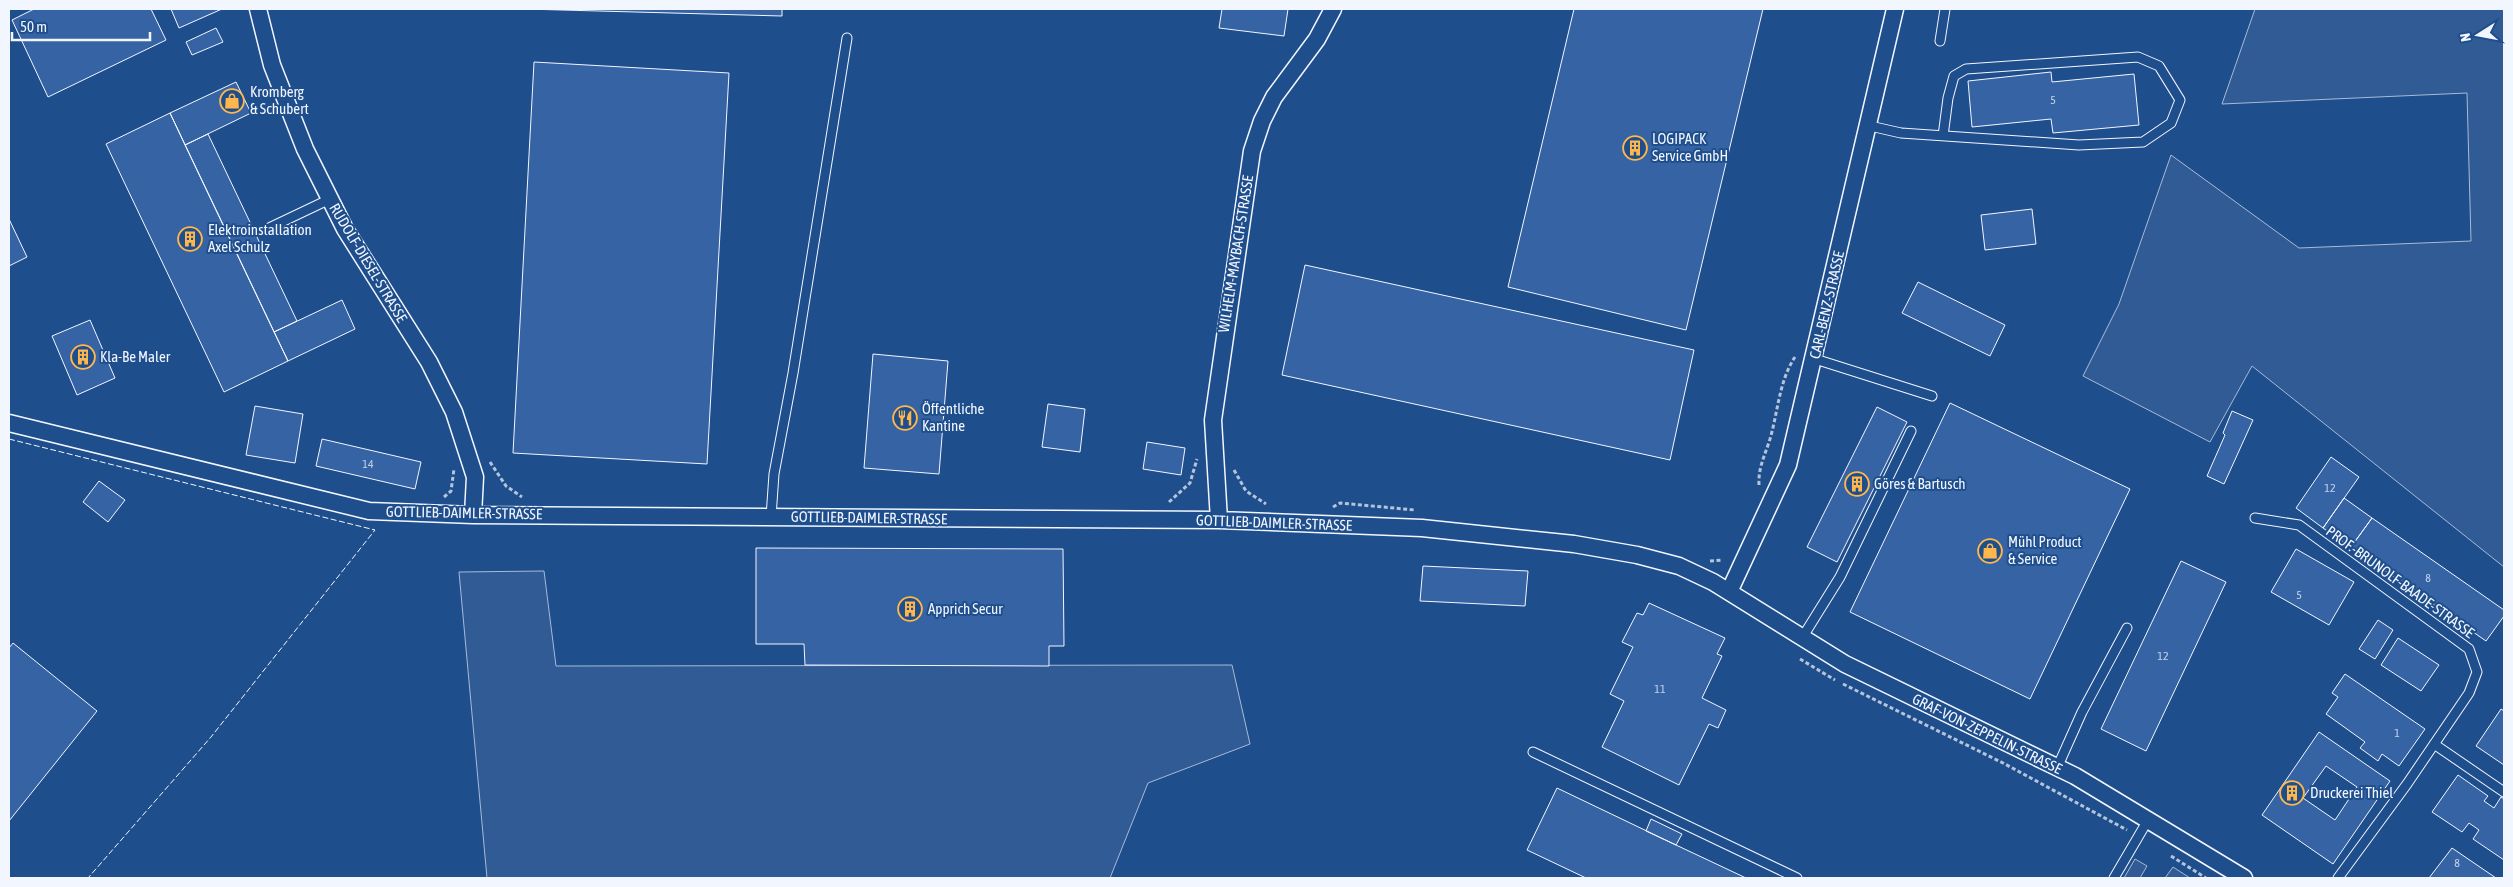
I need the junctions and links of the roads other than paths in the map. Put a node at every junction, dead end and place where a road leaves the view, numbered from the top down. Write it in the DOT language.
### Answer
graph roads {
  1 [pos="258,9"];
  2 [pos="1334,9"];
  3 [pos="1895,9"];
  4 [pos="1945,9"];
  5 [pos="847,38"];
  6 [pos="1940,41"];
  7 [pos="1870,126"];
  8 [pos="1943,136"];
  9 [pos="330,199"];
  10 [pos="269,228"];
  11 [pos="1815,359"];
  12 [pos="1932,396"];
  13 [pos="9,423"];
  14 [pos="1911,431"];
  15 [pos="473,515"];
  16 [pos="771,517"];
  17 [pos="2255,518"];
  18 [pos="1218,520"];
  19 [pos="1729,592"];
  20 [pos="2127,628"];
  21 [pos="1802,638"];
  22 [pos="2434,744"];
  23 [pos="1533,752"];
  24 [pos="2057,768"];
  25 [pos="2504,792"];
  26 [pos="2148,820"];
  27 [pos="1797,878"];
  28 [pos="2114,878"];
  29 [pos="2244,878"];
  30 [pos="2338,878"];
  1 -- 9 [label="street, RUDOLF-DIESEL-STRASSE"];
  2 -- 18 [label="street, WILHELM-MAYBACH-STRASSE"];
  3 -- 7 [label="street, CARL-BENZ-STRASSE"];
  4 -- 6 [label="lane"];
  5 -- 16 [label="lane"];
  7 -- 8 [label="lane"];
  7 -- 11 [label="street, CARL-BENZ-STRASSE"];
  8 -- 8 [label="lane"];
  9 -- 10 [label="lane"];
  9 -- 15 [label="street, RUDOLF-DIESEL-STRASSE"];
  11 -- 12 [label="lane"];
  11 -- 19 [label="street, CARL-BENZ-STRASSE"];
  13 -- 15 [label="street, GOTTLIEB-DAIMLER-STRASSE"];
  14 -- 21 [label="lane"];
  15 -- 16 [label="street, GOTTLIEB-DAIMLER-STRASSE"];
  16 -- 18 [label="street, GOTTLIEB-DAIMLER-STRASSE"];
  17 -- 22 [label="lane, PROF.-BRUNOLF-BAADE-STRASSE"];
  18 -- 19 [label="street, GOTTLIEB-DAIMLER-STRASSE"];
  19 -- 21 [label="street, GRAF-VON-ZEPPELIN-STRASSE"];
  20 -- 24 [label="lane"];
  21 -- 24 [label="street, GRAF-VON-ZEPPELIN-STRASSE"];
  22 -- 25 [label="lane"];
  22 -- 30 [label="lane, PROF.-BRUNOLF-BAADE-STRASSE"];
  23 -- 27 [label="lane"];
  24 -- 26 [label="street, GRAF-VON-ZEPPELIN-STRASSE"];
  26 -- 28 [label="lane"];
  26 -- 29 [label="street, GRAF-VON-ZEPPELIN-STRASSE"];
}
